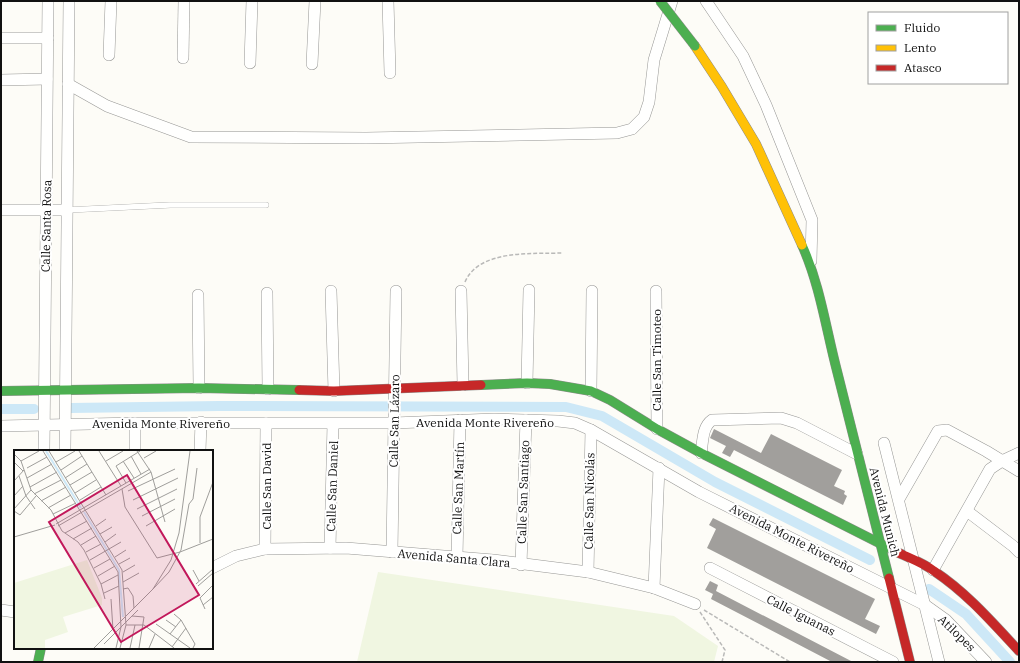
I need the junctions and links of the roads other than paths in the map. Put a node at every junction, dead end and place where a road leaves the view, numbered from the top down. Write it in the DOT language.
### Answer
graph roads {
  1 [pos="48,1"];
  2 [pos="68,1"];
  3 [pos="111,1"];
  4 [pos="184,1"];
  5 [pos="252,1"];
  6 [pos="315,1"];
  7 [pos="388,1"];
  8 [pos="660,1"];
  9 [pos="672,1"];
  10 [pos="706,1"];
  11 [pos="1,38"];
  12 [pos="48,38"];
  13 [pos="109,55"];
  14 [pos="183,58"];
  15 [pos="250,63"];
  16 [pos="312,64"];
  17 [pos="390,73"];
  18 [pos="47,79"];
  19 [pos="1,80"];
  20 [pos="68,84"];
  21 [pos="266,205"];
  22 [pos="1,210"];
  23 [pos="46,210"];
  24 [pos="67,210"];
  25 [pos="811,265"];
  26 [pos="529,290"];
  27 [pos="331,291"];
  28 [pos="396,291"];
  29 [pos="461,291"];
  30 [pos="592,291"];
  31 [pos="656,291"];
  32 [pos="267,293"];
  33 [pos="198,295"];
  34 [pos="527,383"];
  35 [pos="463,385"];
  36 [pos="199,388"];
  37 [pos="268,389"];
  38 [pos="394,389"];
  39 [pos="44,390"];
  40 [pos="65,390"];
  41 [pos="334,390"];
  42 [pos="1,391"];
  43 [pos="591,391"];
  44 [pos="460,420"];
  45 [pos="526,420"];
  46 [pos="201,422"];
  47 [pos="136,423"];
  48 [pos="266,423"];
  49 [pos="394,423"];
  50 [pos="65,424"];
  51 [pos="334,424"];
  52 [pos="1,426"];
  53 [pos="44,426"];
  54 [pos="657,429"];
  55 [pos="591,430"];
  56 [pos="884,443"];
  57 [pos="44,450"];
  58 [pos="64,450"];
  59 [pos="135,450"];
  60 [pos="200,450"];
  61 [pos="1019,453"];
  62 [pos="701,454"];
  63 [pos="857,454"];
  64 [pos="1002,461"];
  65 [pos="659,468"];
  66 [pos="1019,471"];
  67 [pos="899,499"];
  68 [pos="967,511"];
  69 [pos="880,545"];
  70 [pos="330,548"];
  71 [pos="266,549"];
  72 [pos="392,552"];
  73 [pos="1019,552"];
  74 [pos="456,557"];
  75 [pos="914,560"];
  76 [pos="521,564"];
  77 [pos="213,568"];
  78 [pos="710,568"];
  79 [pos="933,570"];
  80 [pos="588,572"];
  81 [pos="654,588"];
  82 [pos="892,588"];
  83 [pos="695,604"];
  84 [pos="925,605"];
  85 [pos="1,610"];
  86 [pos="14,612"];
  87 [pos="41,649"];
  88 [pos="1019,651"];
  89 [pos="38,662"];
  90 [pos="893,662"];
  91 [pos="910,662"];
  92 [pos="939,662"];
  93 [pos="986,662"];
  1 -- 12 [label="street, Calle Santa Rosa"];
  2 -- 20 [label="street, Calle Santa Rosa"];
  3 -- 13 [label="street"];
  4 -- 14 [label="street"];
  5 -- 15 [label="street"];
  6 -- 16 [label="street"];
  7 -- 17 [label="street"];
  8 -- 25 [label="street, Avenida Munich, bridge"];
  9 -- 20 [label="street"];
  10 -- 25 [label="street"];
  11 -- 12 [label="street"];
  12 -- 18 [label="street, Calle Santa Rosa"];
  18 -- 19 [label="street"];
  18 -- 23 [label="street, Calle Santa Rosa"];
  20 -- 24 [label="street, Calle Santa Rosa"];
  21 -- 24 [label="lane"];
  22 -- 23 [label="street"];
  23 -- 24 [label="street"];
  23 -- 39 [label="street, Calle Santa Rosa"];
  24 -- 40 [label="street, Calle Santa Rosa"];
  25 -- 63 [label="street, Avenida Munich"];
  26 -- 34 [label="street"];
  27 -- 41 [label="street"];
  28 -- 38 [label="street, Calle San Lázaro"];
  29 -- 35 [label="street"];
  30 -- 43 [label="street"];
  31 -- 54 [label="street, Calle San Timoteo"];
  32 -- 37 [label="street"];
  33 -- 36 [label="street"];
  34 -- 35 [label="street"];
  34 -- 43 [label="street"];
  35 -- 38 [label="street"];
  36 -- 37 [label="street"];
  36 -- 40 [label="street"];
  37 -- 41 [label="street"];
  38 -- 41 [label="street"];
  38 -- 49 [label="street, Calle San Lázaro"];
  39 -- 40 [label="street"];
  39 -- 42 [label="street"];
  39 -- 53 [label="street, Calle Santa Rosa"];
  40 -- 50 [label="street, Calle Santa Rosa"];
  43 -- 54 [label="street"];
  44 -- 45 [label="street, Avenida Monte Rivereño"];
  44 -- 49 [label="street, Avenida Monte Rivereño"];
  44 -- 74 [label="street, Calle San Martín"];
  45 -- 55 [label="street, Avenida Monte Rivereño"];
  45 -- 76 [label="street, Calle San Santiago"];
  46 -- 47 [label="street, Avenida Monte Rivereño"];
  46 -- 48 [label="street, Avenida Monte Rivereño"];
  46 -- 60 [label="street"];
  47 -- 50 [label="street, Avenida Monte Rivereño"];
  47 -- 59 [label="street"];
  48 -- 51 [label="street, Avenida Monte Rivereño"];
  48 -- 71 [label="street, Calle San David"];
  49 -- 51 [label="street, Avenida Monte Rivereño"];
  49 -- 72 [label="street, Calle San Lázaro"];
  50 -- 53 [label="street, Avenida Monte Rivereño"];
  50 -- 58 [label="street, Calle Santa Rosa"];
  51 -- 70 [label="street, Calle San Daniel"];
  52 -- 53 [label="street, Avenida Monte Rivereño"];
  53 -- 57 [label="street, Calle Santa Rosa"];
  54 -- 62 [label="street"];
  55 -- 65 [label="street, Avenida Monte Rivereño"];
  55 -- 80 [label="street, Calle San Nicolás"];
  56 -- 67 [label="street"];
  61 -- 64 [label="street"];
  62 -- 63 [label="street"];
  62 -- 69 [label="street"];
  63 -- 69 [label="street, Avenida Munich"];
  64 -- 66 [label="street"];
  64 -- 67 [label="street"];
  64 -- 68 [label="street"];
  65 -- 81 [label="street"];
  65 -- 82 [label="street, Avenida Monte Rivereño"];
  67 -- 75 [label="street"];
  68 -- 73 [label="street"];
  68 -- 79 [label="street"];
  69 -- 75 [label="street"];
  69 -- 82 [label="street, Avenida Munich"];
  70 -- 71 [label="street, Avenida Santa Clara"];
  70 -- 72 [label="street, Avenida Santa Clara"];
  71 -- 77 [label="street, Avenida Santa Clara"];
  72 -- 74 [label="street, Avenida Santa Clara"];
  74 -- 76 [label="street, Avenida Santa Clara"];
  75 -- 79 [label="street"];
  75 -- 84 [label="street"];
  76 -- 80 [label="street, Avenida Santa Clara"];
  78 -- 90 [label="street, Calle Iguanas"];
  79 -- 88 [label="street"];
  80 -- 81 [label="street, Avenida Santa Clara"];
  81 -- 83 [label="street, Avenida Santa Clara"];
  82 -- 84 [label="street, Avenida Monte Rivereño"];
  82 -- 91 [label="street, Avenida Munich"];
  84 -- 92 [label="street"];
  84 -- 93 [label="street, Atilopes"];
  85 -- 86 [label="street"];
  87 -- 89 [label="street"];
}
